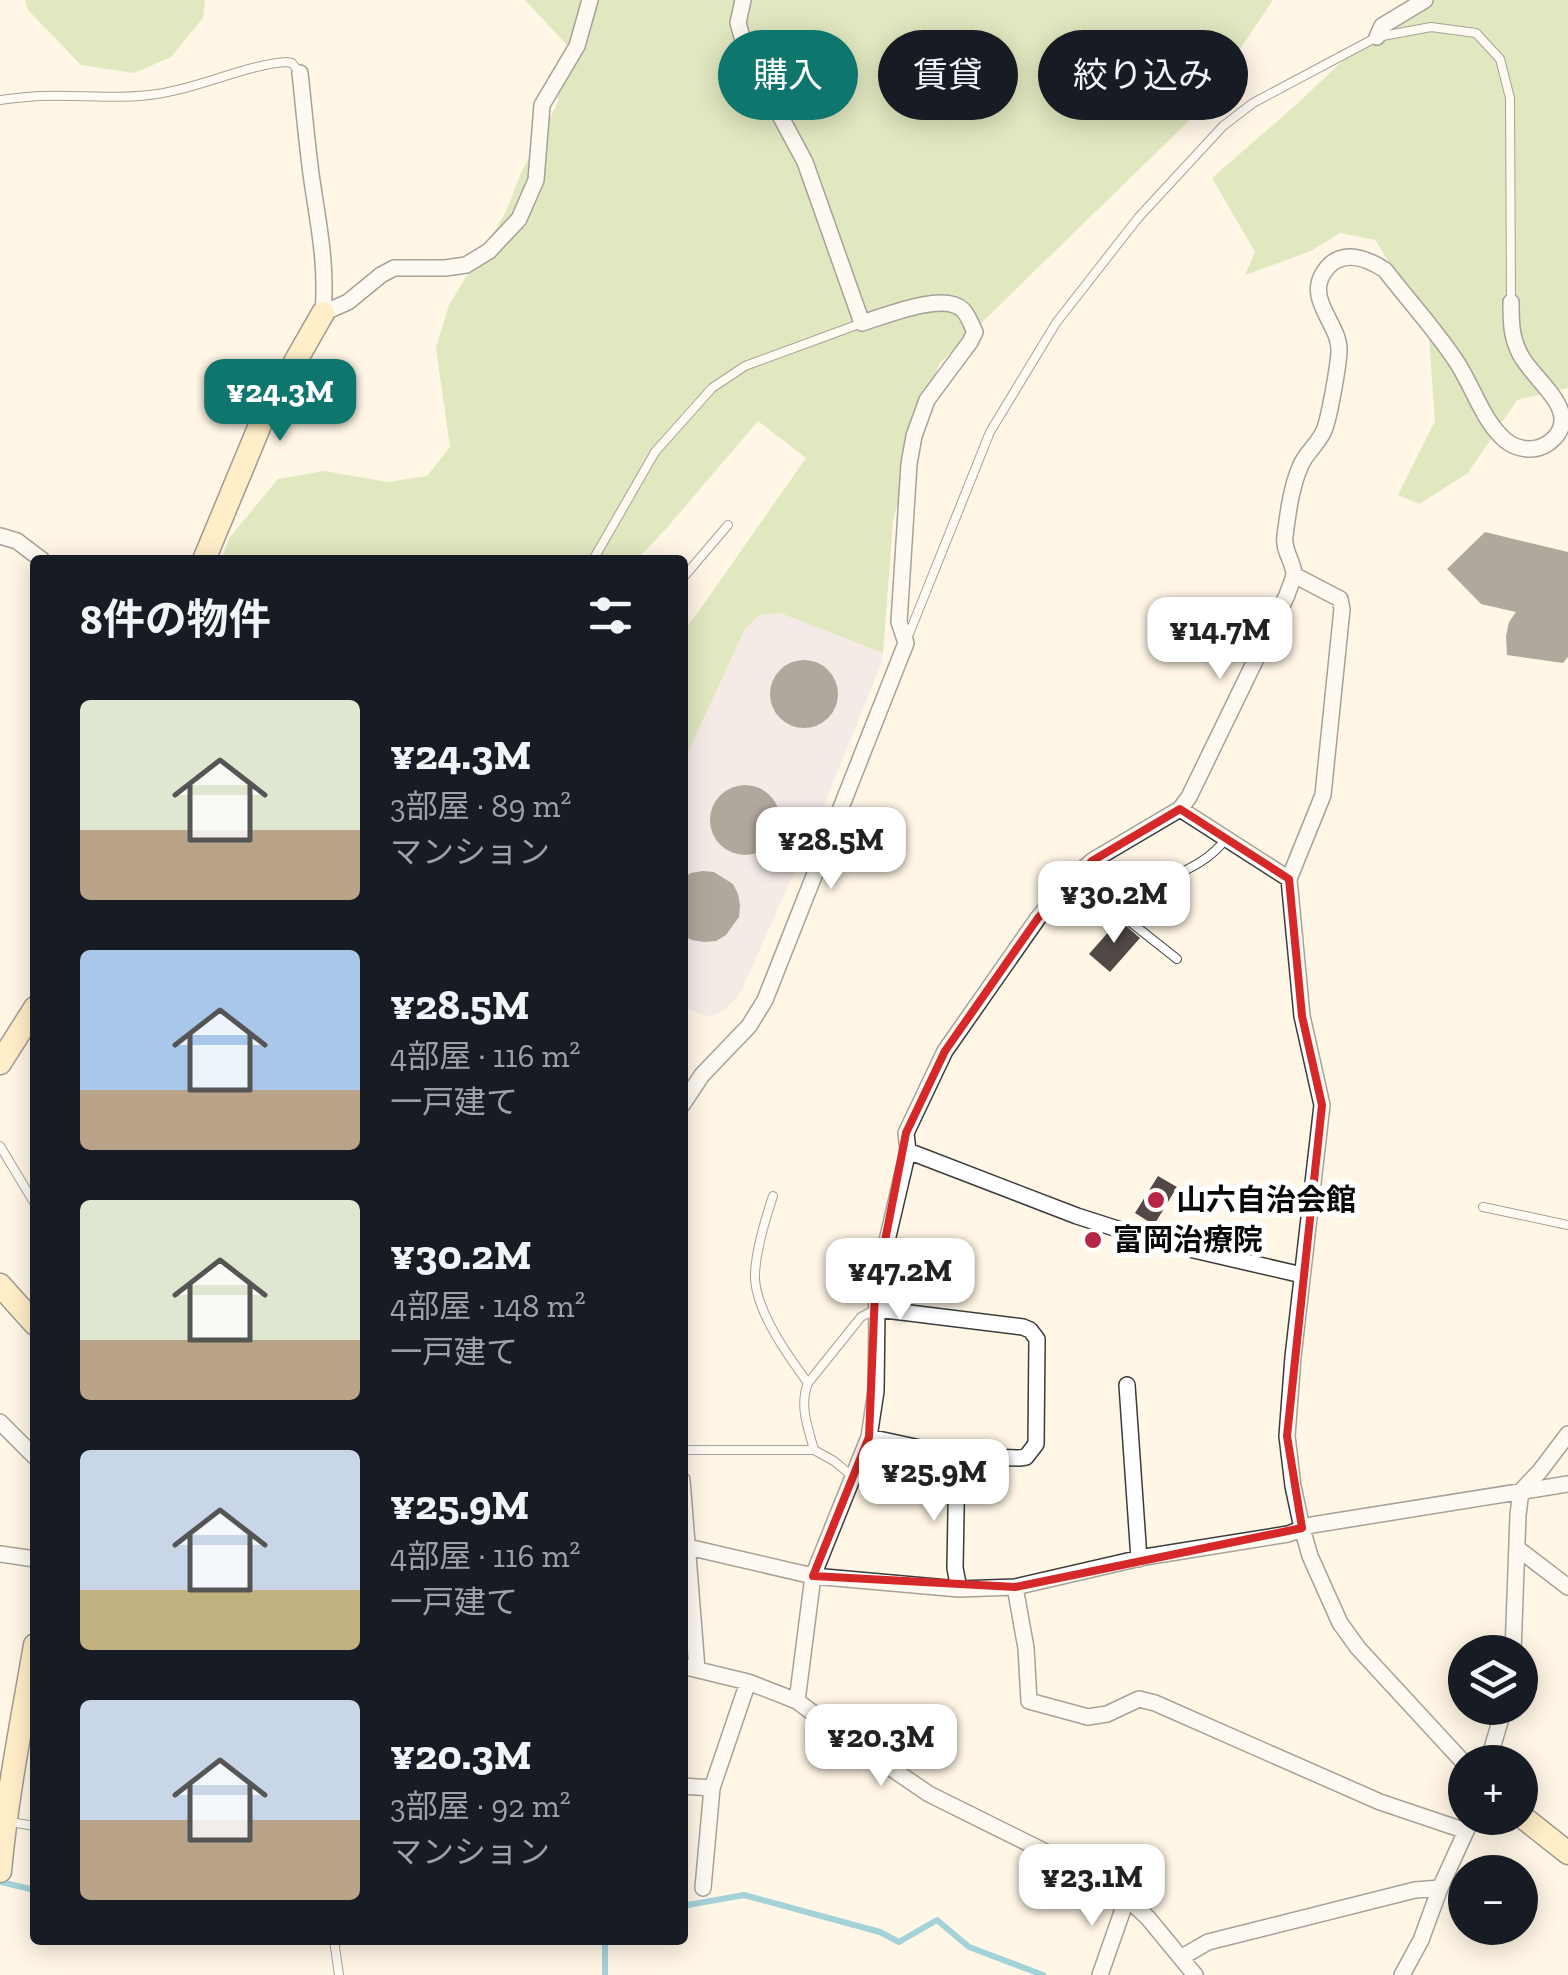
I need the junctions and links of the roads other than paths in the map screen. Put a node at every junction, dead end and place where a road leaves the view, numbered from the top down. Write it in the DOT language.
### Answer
graph roads {
  1 [pos="590,0"];
  2 [pos="743,0"];
  3 [pos="1425,0"];
  4 [pos="1377,37"];
  5 [pos="300,73"];
  6 [pos="0,100"];
  7 [pos="1512,302"];
  8 [pos="322,312"];
  9 [pos="862,323"];
  10 [pos="728,524"];
  11 [pos="0,536"];
  12 [pos="36,555"];
  13 [pos="206,555"];
  14 [pos="597,555"];
  15 [pos="688,572"];
  16 [pos="1294,575"];
  17 [pos="906,643"];
  18 [pos="1180,809"];
  19 [pos="1225,840"];
  20 [pos="1289,879"];
  21 [pos="1178,959"];
  22 [pos="30,1021"];
  23 [pos="0,1063"];
  24 [pos="688,1096"];
  25 [pos="0,1146"];
  26 [pos="908,1151"];
  27 [pos="30,1196"];
  28 [pos="773,1196"];
  29 [pos="1484,1207"];
  30 [pos="1568,1225"];
  31 [pos="1302,1276"];
  32 [pos="0,1285"];
  33 [pos="877,1309"];
  34 [pos="30,1318"];
  35 [pos="808,1383"];
  36 [pos="1127,1385"];
  37 [pos="0,1422"];
  38 [pos="1568,1434"];
  39 [pos="869,1437"];
  40 [pos="688,1450"];
  41 [pos="814,1450"];
  42 [pos="30,1452"];
  43 [pos="957,1456"];
  44 [pos="852,1476"];
  45 [pos="1568,1484"];
  46 [pos="1521,1491"];
  47 [pos="1302,1528"];
  48 [pos="688,1548"];
  49 [pos="1517,1548"];
  50 [pos="0,1554"];
  51 [pos="30,1558"];
  52 [pos="1139,1559"];
  53 [pos="813,1576"];
  54 [pos="1015,1587"];
  55 [pos="1568,1587"];
  56 [pos="959,1590"];
  57 [pos="1514,1635"];
  58 [pos="690,1667"];
  59 [pos="30,1675"];
  60 [pos="748,1682"];
  61 [pos="797,1701"];
  62 [pos="1448,1746"];
  63 [pos="688,1786"];
  64 [pos="712,1788"];
  65 [pos="1448,1819"];
  66 [pos="5,1821"];
  67 [pos="30,1825"];
  68 [pos="1538,1830"];
  69 [pos="1464,1835"];
  70 [pos="1568,1854"];
  71 [pos="0,1871"];
  72 [pos="704,1888"];
  73 [pos="1440,1888"];
  74 [pos="1127,1898"];
  75 [pos="335,1945"];
  76 [pos="1182,1958"];
  77 [pos="339,1975"];
  78 [pos="1100,1975"];
  79 [pos="1196,1975"];
  80 [pos="1402,1975"];
  1 -- 8 [label="street"];
  2 -- 9 [label="street"];
  3 -- 4 [label="street"];
  4 -- 7 [label="lane"];
  4 -- 17 [label="lane"];
  5 -- 6 [label="lane"];
  5 -- 8 [label="street"];
  7 -- 16 [label="street"];
  8 -- 13 [label="street"];
  9 -- 14 [label="lane"];
  9 -- 17 [label="street"];
  10 -- 15 [label="lane"];
  11 -- 12 [label="street"];
  16 -- 18 [label="street"];
  16 -- 20 [label="street"];
  17 -- 24 [label="street"];
  18 -- 19 [label="street"];
  18 -- 26 [label="street"];
  19 -- 20 [label="street"];
  19 -- 21 [label="lane"];
  20 -- 31 [label="street"];
  22 -- 23 [label="street"];
  25 -- 27 [label="lane"];
  26 -- 31 [label="street"];
  26 -- 33 [label="street"];
  28 -- 35 [label="lane"];
  29 -- 30 [label="lane"];
  31 -- 47 [label="street"];
  32 -- 34 [label="street"];
  33 -- 35 [label="lane"];
  33 -- 39 [label="street"];
  33 -- 43 [label="street"];
  35 -- 41 [label="lane"];
  36 -- 52 [label="street"];
  37 -- 42 [label="street"];
  38 -- 46 [label="street"];
  39 -- 43 [label="street"];
  39 -- 44 [label="street"];
  40 -- 41 [label="lane"];
  41 -- 44 [label="lane"];
  43 -- 56 [label="street"];
  44 -- 53 [label="street"];
  45 -- 46 [label="street"];
  46 -- 47 [label="street"];
  46 -- 49 [label="street"];
  47 -- 52 [label="street"];
  47 -- 62 [label="street"];
  48 -- 53 [label="street"];
  48 -- 58 [label="street"];
  49 -- 55 [label="street"];
  49 -- 57 [label="street"];
  50 -- 51 [label="street"];
  52 -- 54 [label="street"];
  53 -- 56 [label="street"];
  53 -- 61 [label="street"];
  54 -- 56 [label="street"];
  54 -- 65 [label="street"];
  58 -- 60 [label="street"];
  59 -- 66 [label="street"];
  60 -- 61 [label="street"];
  60 -- 64 [label="street"];
  61 -- 74 [label="street"];
  63 -- 64 [label="street"];
  64 -- 72 [label="street"];
  66 -- 67 [label="lane"];
  66 -- 71 [label="street"];
  68 -- 70 [label="street"];
  69 -- 73 [label="street"];
  73 -- 76 [label="street"];
  73 -- 80 [label="street"];
  74 -- 76 [label="street"];
  74 -- 78 [label="street"];
  75 -- 77 [label="lane"];
  76 -- 79 [label="street"];
}
